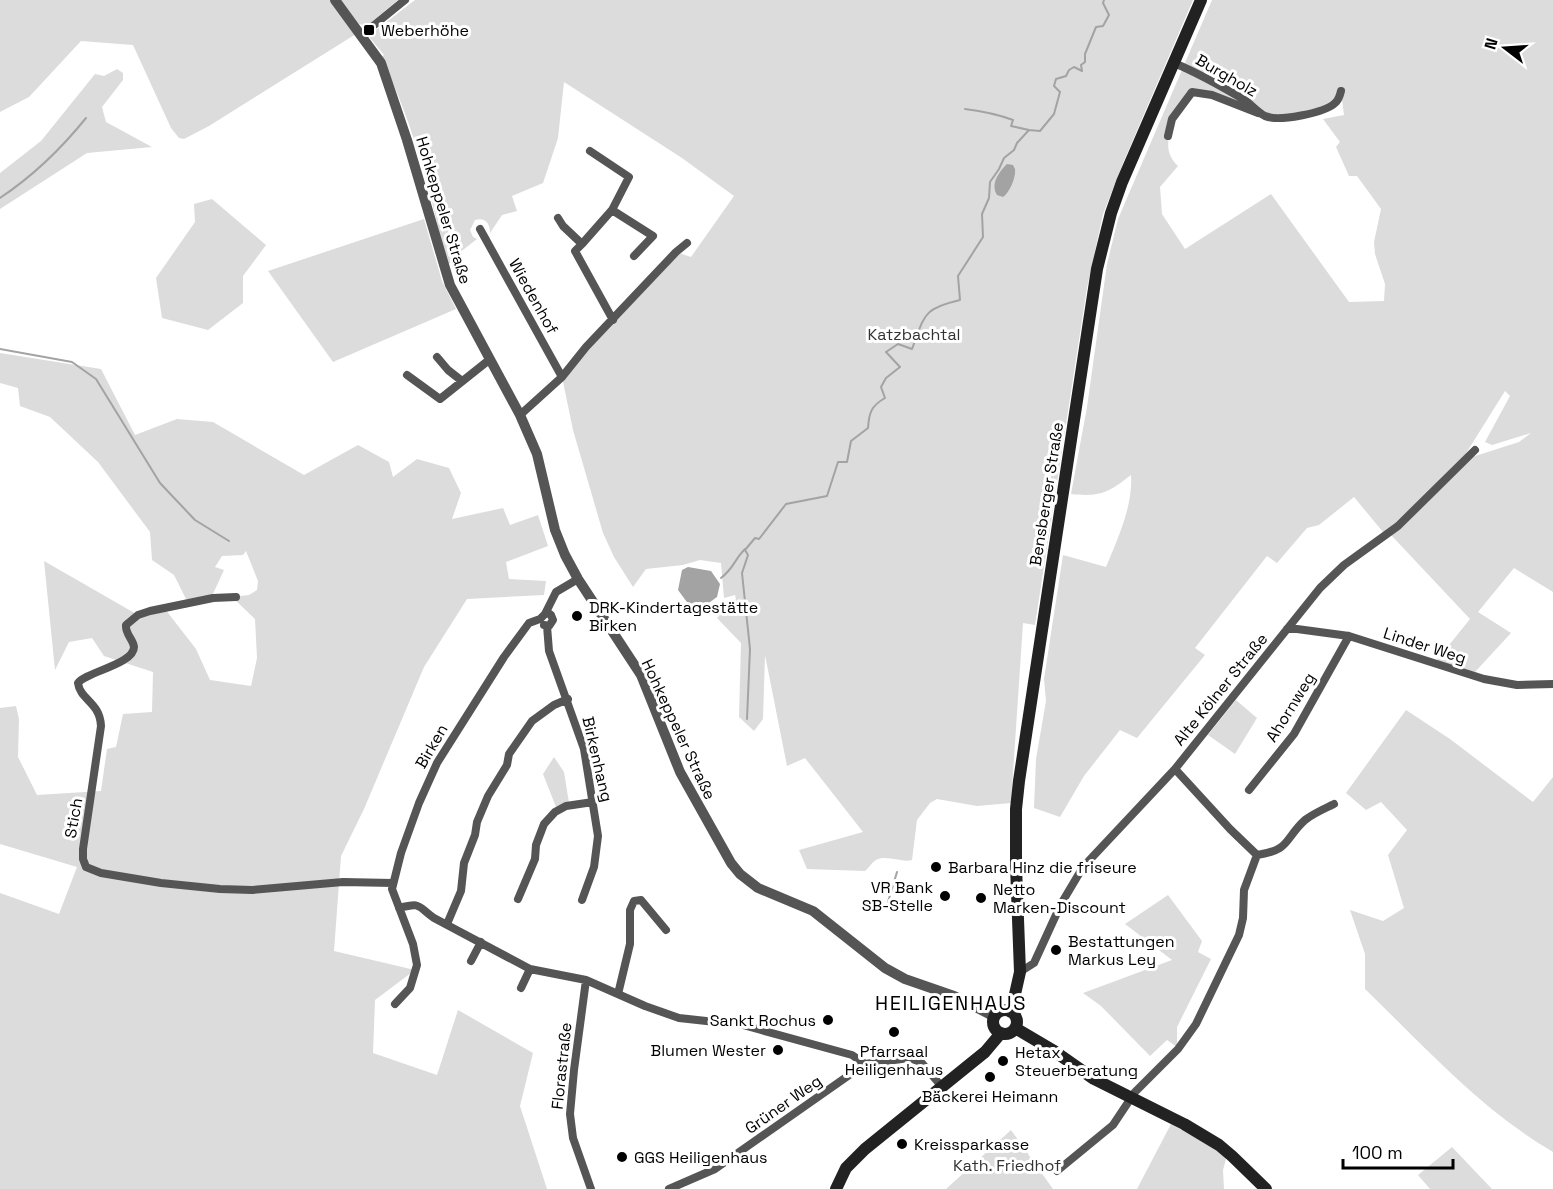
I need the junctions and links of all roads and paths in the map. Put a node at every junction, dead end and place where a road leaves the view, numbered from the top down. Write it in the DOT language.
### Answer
graph roads {
  1 [pos="335,0"];
  2 [pos="405,0"];
  3 [pos="1202,0"];
  4 [pos="362,35"];
  5 [pos="1174,63"];
  6 [pos="1341,91"];
  7 [pos="1264,116"];
  8 [pos="1168,136"];
  9 [pos="590,151"];
  10 [pos="612,210"];
  11 [pos="558,218"];
  12 [pos="480,229"];
  13 [pos="687,243"];
  14 [pos="582,244"];
  15 [pos="634,256"];
  16 [pos="613,320"];
  17 [pos="437,357"];
  18 [pos="489,360"];
  19 [pos="407,375"];
  20 [pos="562,377"];
  21 [pos="462,381"];
  22 [pos="520,415"];
  23 [pos="1475,450"];
  24 [pos="578,579"];
  25 [pos="236,597"];
  26 [pos="547,612"];
  27 [pos="540,619"];
  28 [pos="547,626"];
  29 [pos="1287,629"];
  30 [pos="1349,636"];
  31 [pos="1553,684"];
  32 [pos="568,699"];
  33 [pos="1174,769"];
  34 [pos="1249,789"];
  35 [pos="593,802"];
  36 [pos="1334,804"];
  37 [pos="1257,855"];
  38 [pos="393,883"];
  39 [pos="518,899"];
  40 [pos="582,900"];
  41 [pos="399,908"];
  42 [pos="447,924"];
  43 [pos="666,930"];
  44 [pos="481,942"];
  45 [pos="471,961"];
  46 [pos="530,969"];
  47 [pos="1020,972"];
  48 [pos="586,980"];
  49 [pos="521,988"];
  50 [pos="618,994"];
  51 [pos="395,1004"];
  52 [pos="1011,1012"];
  53 [pos="995,1017"];
  54 [pos="1015,1028"];
  55 [pos="1001,1033"];
  56 [pos="865,1064"];
  57 [pos="942,1087"];
  58 [pos="1131,1098"];
  59 [pos="1057,1172"];
  60 [pos="591,1189"];
  61 [pos="669,1189"];
  62 [pos="836,1189"];
  63 [pos="1266,1189"];
  1 -- 4 [label="street, Hohkeppeler Straße"];
  2 -- 4 [label="street"];
  3 -- 5 [label="main road, Bensberger Straße"];
  4 -- 18 [label="street, Hohkeppeler Straße"];
  5 -- 7 [label="street, Burgholz"];
  5 -- 47 [label="main road, Bensberger Straße"];
  6 -- 7 [label="street, Burgholz"];
  7 -- 8 [label="street, Burgholz"];
  9 -- 10 [label="street"];
  10 -- 14 [label="street"];
  10 -- 15 [label="street"];
  11 -- 14 [label="street"];
  12 -- 20 [label="street, Wiedenhof"];
  13 -- 16 [label="street"];
  14 -- 16 [label="street"];
  16 -- 20 [label="street"];
  17 -- 21 [label="street"];
  18 -- 21 [label="street"];
  18 -- 22 [label="street, Hohkeppeler Straße"];
  19 -- 21 [label="street"];
  20 -- 22 [label="street"];
  22 -- 24 [label="street, Hohkeppeler Straße"];
  23 -- 29 [label="street, Alte Kölner Straße"];
  24 -- 26 [label="street, Birken"];
  24 -- 53 [label="street, Hohkeppeler Straße"];
  25 -- 38 [label="street, Stich"];
  26 -- 27 [label="street, Birken"];
  26 -- 28 [label="street"];
  27 -- 28 [label="street"];
  27 -- 38 [label="street, Birken"];
  28 -- 32 [label="street, Birkenhang"];
  29 -- 30 [label="street, Linder Weg"];
  29 -- 33 [label="street, Alte Kölner Straße"];
  30 -- 31 [label="street, Linder Weg"];
  30 -- 34 [label="street, Ahornweg"];
  32 -- 35 [label="street, Birkenhang"];
  32 -- 42 [label="street"];
  33 -- 37 [label="street"];
  33 -- 47 [label="street, Alte Kölner Straße"];
  35 -- 39 [label="street"];
  35 -- 40 [label="street, Birkenhang"];
  36 -- 37 [label="street"];
  37 -- 58 [label="street"];
  38 -- 41 [label="street, Birken"];
  41 -- 42 [label="street"];
  41 -- 51 [label="street, Birken"];
  42 -- 44 [label="street"];
  43 -- 50 [label="street"];
  44 -- 45 [label="street"];
  44 -- 46 [label="street"];
  46 -- 48 [label="street"];
  46 -- 49 [label="street"];
  47 -- 52 [label="main road, Bensberger Straße"];
  48 -- 50 [label="street"];
  48 -- 60 [label="street, Florastraße"];
  50 -- 56 [label="street"];
  52 -- 53 [label="main road"];
  52 -- 54 [label="main road"];
  53 -- 55 [label="main road"];
  54 -- 55 [label="main road"];
  54 -- 58 [label="main road"];
  55 -- 57 [label="main road"];
  56 -- 57 [label="street, Grüner Weg"];
  56 -- 61 [label="street, Grüner Weg"];
  57 -- 62 [label="main road"];
  58 -- 59 [label="street"];
  58 -- 63 [label="main road"];
}
